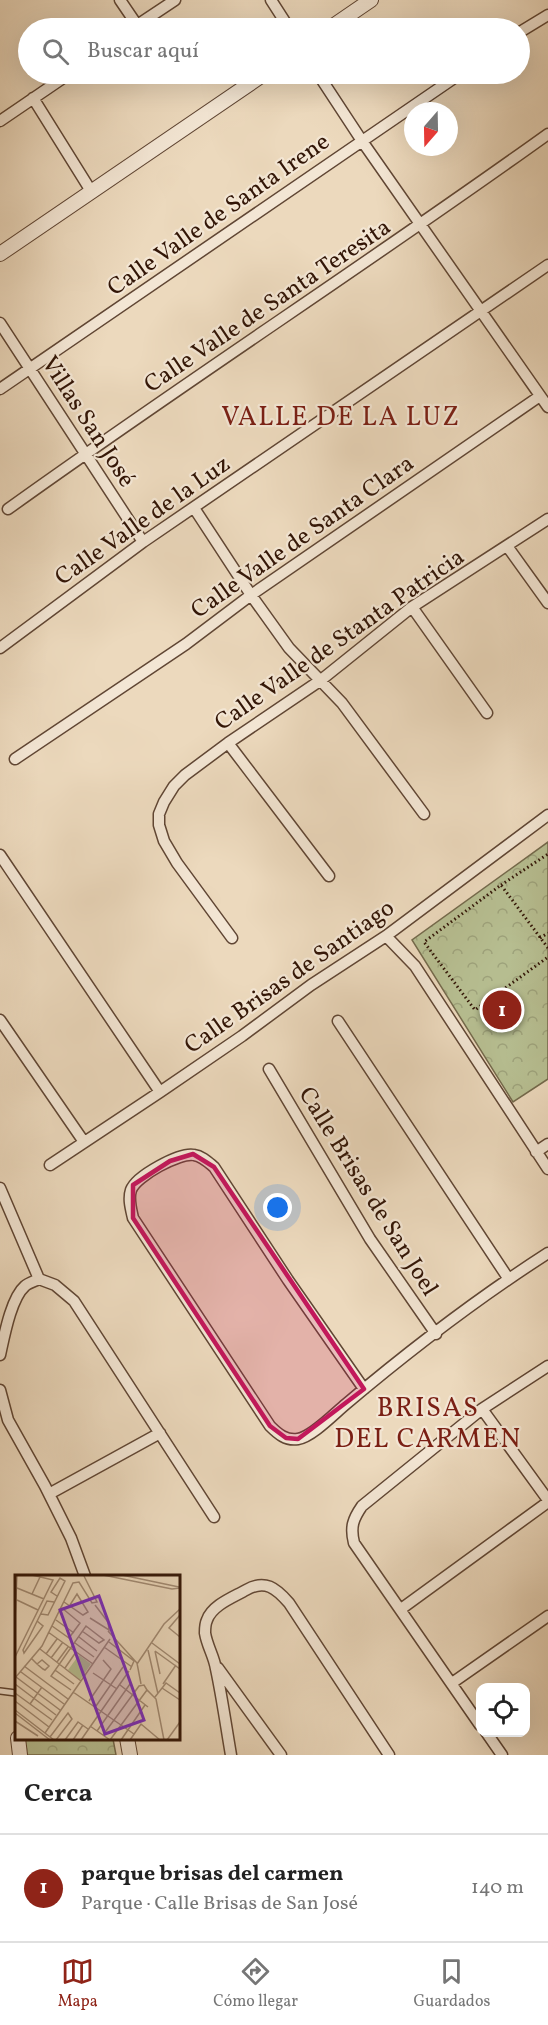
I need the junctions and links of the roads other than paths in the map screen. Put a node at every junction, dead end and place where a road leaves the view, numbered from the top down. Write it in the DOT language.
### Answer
graph roads {
  1 [pos="120,0"];
  2 [pos="175,0"];
  3 [pos="271,0"];
  4 [pos="371,0"];
  5 [pos="548,15"];
  6 [pos="130,18"];
  7 [pos="148,18"];
  8 [pos="283,18"];
  9 [pos="345,18"];
  10 [pos="530,26"];
  11 [pos="54,84"];
  12 [pos="249,84"];
  13 [pos="325,84"];
  14 [pos="445,84"];
  15 [pos="33,98"];
  16 [pos="0,121"];
  17 [pos="548,134"];
  18 [pos="362,141"];
  19 [pos="91,191"];
  20 [pos="421,225"];
  21 [pos="0,254"];
  22 [pos="548,265"];
  23 [pos="481,312"];
  24 [pos="0,323"];
  25 [pos="30,369"];
  26 [pos="0,389"];
  27 [pos="540,396"];
  28 [pos="548,407"];
  29 [pos="85,454"];
  30 [pos="194,508"];
  31 [pos="8,509"];
  32 [pos="548,519"];
  33 [pos="143,542"];
  34 [pos="507,546"];
  35 [pos="251,595"];
  36 [pos="548,603"];
  37 [pos="412,607"];
  38 [pos="0,648"];
  39 [pos="321,680"];
  40 [pos="487,713"];
  41 [pos="228,743"];
  42 [pos="15,759"];
  43 [pos="424,814"];
  44 [pos="548,815"];
  45 [pos="0,855"];
  46 [pos="329,876"];
  47 [pos="386,936"];
  48 [pos="232,938"];
  49 [pos="0,1020"];
  50 [pos="338,1021"];
  51 [pos="269,1069"];
  52 [pos="160,1092"];
  53 [pos="84,1142"];
  54 [pos="548,1144"];
  55 [pos="536,1152"];
  56 [pos="50,1165"];
  57 [pos="548,1169"];
  58 [pos="0,1188"];
  59 [pos="548,1253"];
  60 [pos="508,1278"];
  61 [pos="39,1280"];
  62 [pos="436,1334"];
  63 [pos="0,1355"];
  64 [pos="548,1366"];
  65 [pos="364,1389"];
  66 [pos="0,1390"];
  67 [pos="482,1409"];
  68 [pos="160,1433"];
  69 [pos="49,1494"];
  70 [pos="548,1501"];
  71 [pos="214,1517"];
  72 [pos="85,1575"];
  73 [pos="400,1608"];
  74 [pos="548,1616"];
  75 [pos="216,1665"];
  76 [pos="452,1683"];
  77 [pos="0,1691"];
  78 [pos="15,1693"];
  79 [pos="476,1719"];
  80 [pos="489,1737"];
  81 [pos="18,1740"];
  82 [pos="127,1740"];
  83 [pos="20,1755"];
  84 [pos="130,1755"];
  85 [pos="231,1755"];
  86 [pos="281,1755"];
  87 [pos="389,1755"];
  88 [pos="502,1755"];
  1 -- 6 [label="street"];
  2 -- 7 [label="street"];
  3 -- 8 [label="street"];
  4 -- 9 [label="street"];
  5 -- 10 [label="street"];
  11 -- 15 [label="street"];
  12 -- 19 [label="street"];
  13 -- 18 [label="street"];
  14 -- 18 [label="street, Calle Valle de Santa Irene"];
  15 -- 16 [label="street"];
  15 -- 19 [label="street"];
  17 -- 20 [label="street, Calle Valle de Santa Teresita"];
  18 -- 20 [label="street"];
  18 -- 25 [label="street, Calle Valle de Santa Irene"];
  19 -- 21 [label="street"];
  20 -- 23 [label="street"];
  20 -- 29 [label="street, Calle Valle de Santa Teresita"];
  22 -- 23 [label="street, Calle Valle de la Luz"];
  23 -- 27 [label="street"];
  23 -- 30 [label="street, Calle Valle de la Luz"];
  24 -- 25 [label="street, Villas San José"];
  25 -- 26 [label="street, Calle Valle de Santa Irene"];
  25 -- 29 [label="street, Villas San José"];
  27 -- 28 [label="street"];
  27 -- 35 [label="street, Calle Valle de Santa Clara"];
  29 -- 31 [label="street, Calle Valle de Santa Teresita"];
  29 -- 33 [label="street, Villas San José"];
  30 -- 33 [label="street, Calle Valle de la Luz"];
  30 -- 35 [label="street"];
  32 -- 34 [label="street, Calle Valle de Stanta Patricia"];
  33 -- 38 [label="street, Calle Valle de la Luz"];
  34 -- 36 [label="street"];
  34 -- 37 [label="street, Calle Valle de Stanta Patricia"];
  35 -- 39 [label="street"];
  35 -- 42 [label="street, Calle Valle de Santa Clara"];
  37 -- 39 [label="street, Calle Valle de Stanta Patricia"];
  37 -- 40 [label="street"];
  39 -- 41 [label="street, Calle Valle de Stanta Patricia"];
  39 -- 43 [label="street"];
  41 -- 46 [label="street"];
  41 -- 48 [label="street, Calle Valle de Stanta Patricia"];
  44 -- 47 [label="street, Calle Brisas de Santiago"];
  45 -- 52 [label="street"];
  47 -- 52 [label="street, Calle Brisas de Santiago"];
  47 -- 55 [label="street"];
  49 -- 53 [label="street"];
  50 -- 60 [label="street"];
  51 -- 62 [label="street, Calle Brisas de San Joel"];
  52 -- 53 [label="street, Calle Brisas de Santiago"];
  53 -- 56 [label="street, Calle Brisas de Santiago"];
  54 -- 55 [label="street"];
  55 -- 57 [label="street"];
  58 -- 61 [label="street"];
  59 -- 60 [label="street"];
  60 -- 62 [label="street"];
  61 -- 63 [label="street"];
  61 -- 68 [label="street"];
  62 -- 65 [label="street"];
  64 -- 67 [label="street"];
  65 -- 65 [label="street"];
  66 -- 69 [label="street"];
  67 -- 70 [label="street"];
  67 -- 73 [label="street"];
  68 -- 69 [label="street"];
  68 -- 71 [label="street"];
  69 -- 72 [label="street"];
  70 -- 73 [label="street"];
  73 -- 76 [label="street"];
  74 -- 76 [label="street"];
  75 -- 85 [label="street"];
  75 -- 86 [label="street"];
  75 -- 87 [label="street"];
  76 -- 79 [label="street"];
  77 -- 78 [label="lane"];
  80 -- 88 [label="street"];
  81 -- 83 [label="street"];
  82 -- 84 [label="street"];
}
